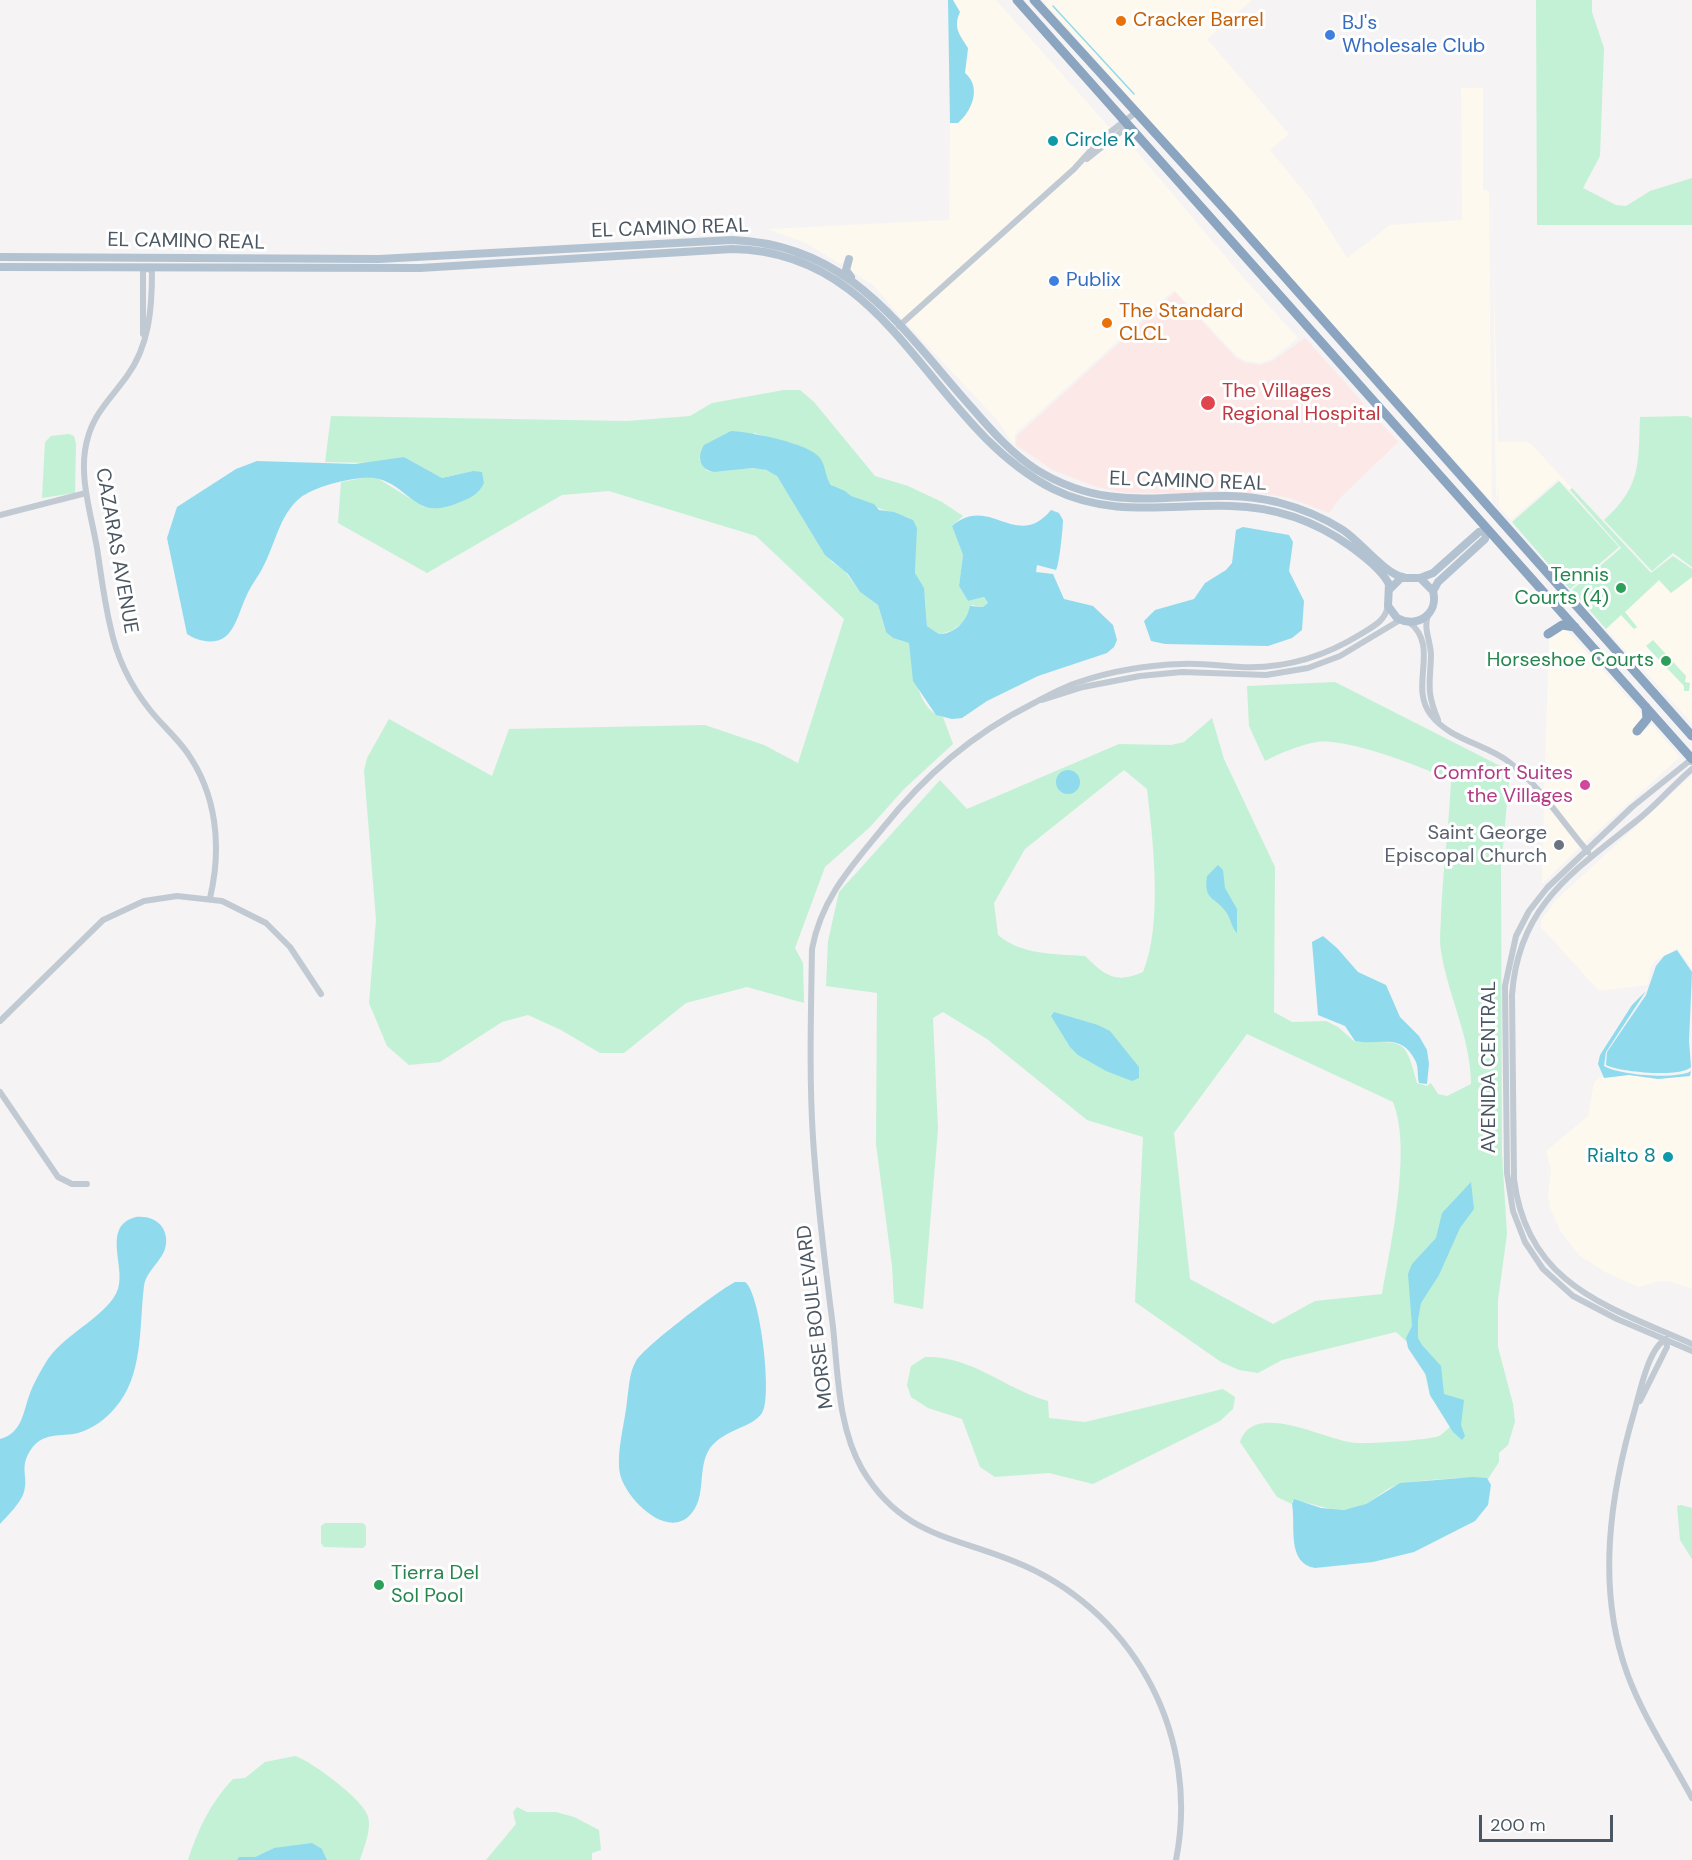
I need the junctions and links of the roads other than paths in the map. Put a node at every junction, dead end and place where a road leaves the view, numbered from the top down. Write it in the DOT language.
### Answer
graph roads {
  1 [pos="1017,0"];
  2 [pos="1037,3"];
  3 [pos="1135,113"];
  4 [pos="1124,122"];
  5 [pos="732,240"];
  6 [pos="732,249"];
  7 [pos="0,257"];
  8 [pos="147,258"];
  9 [pos="0,267"];
  10 [pos="147,267"];
  11 [pos="834,268"];
  12 [pos="851,279"];
  13 [pos="899,326"];
  14 [pos="892,333"];
  15 [pos="1002,441"];
  16 [pos="995,447"];
  17 [pos="86,493"];
  18 [pos="1140,500"];
  19 [pos="1275,502"];
  20 [pos="1140,509"];
  21 [pos="1273,510"];
  22 [pos="0,515"];
  23 [pos="1499,520"];
  24 [pos="1331,528"];
  25 [pos="1487,530"];
  26 [pos="1403,577"];
  27 [pos="1420,578"];
  28 [pos="1389,590"];
  29 [pos="1433,591"];
  30 [pos="1388,606"];
  31 [pos="1559,610"];
  32 [pos="1428,615"];
  33 [pos="1400,620"];
  34 [pos="1409,622"];
  35 [pos="1575,627"];
  36 [pos="1361,634"];
  37 [pos="1366,641"];
  38 [pos="1236,666"];
  39 [pos="1116,672"];
  40 [pos="1236,675"];
  41 [pos="1118,680"];
  42 [pos="1036,702"];
  43 [pos="1646,707"];
  44 [pos="1439,724"];
  45 [pos="1660,724"];
  46 [pos="1692,736"];
  47 [pos="1692,760"];
  48 [pos="1692,769"];
  49 [pos="1664,782"];
  50 [pos="1670,788"];
  51 [pos="1587,851"];
  52 [pos="1593,857"];
  53 [pos="210,898"];
  54 [pos="1528,913"];
  55 [pos="1535,917"];
  56 [pos="321,994"];
  57 [pos="0,1021"];
  58 [pos="1510,1086"];
  59 [pos="0,1092"];
  60 [pos="87,1184"];
  61 [pos="1667,1336"];
  62 [pos="1692,1344"];
  63 [pos="1692,1352"];
  64 [pos="1692,1798"];
  65 [pos="1176,1860"];
  1 -- 2 [label="highway"];
  1 -- 4 [label="highway"];
  2 -- 3 [label="highway"];
  3 -- 4 [label="street"];
  3 -- 23 [label="highway"];
  4 -- 13 [label="street"];
  4 -- 25 [label="highway"];
  5 -- 6 [label="main road"];
  5 -- 8 [label="main road, EL CAMINO REAL"];
  5 -- 11 [label="main road, EL CAMINO REAL"];
  6 -- 10 [label="main road, EL CAMINO REAL"];
  6 -- 14 [label="main road, EL CAMINO REAL"];
  7 -- 8 [label="main road, EL CAMINO REAL"];
  8 -- 10 [label="main road"];
  9 -- 10 [label="main road, EL CAMINO REAL"];
  10 -- 17 [label="street, CAZARAS AVENUE"];
  11 -- 12 [label="main road, EL CAMINO REAL"];
  11 -- 12 [label="main road"];
  12 -- 13 [label="main road, EL CAMINO REAL"];
  13 -- 14 [label="main road"];
  13 -- 15 [label="main road, EL CAMINO REAL"];
  14 -- 16 [label="main road, EL CAMINO REAL"];
  15 -- 16 [label="main road"];
  15 -- 18 [label="main road, EL CAMINO REAL"];
  16 -- 20 [label="main road, EL CAMINO REAL"];
  17 -- 22 [label="street"];
  17 -- 53 [label="street, CAZARAS AVENUE"];
  18 -- 19 [label="main road, EL CAMINO REAL"];
  18 -- 20 [label="main road"];
  19 -- 21 [label="main road"];
  19 -- 24 [label="main road, EL CAMINO REAL"];
  20 -- 21 [label="main road, EL CAMINO REAL"];
  21 -- 24 [label="main road, EL CAMINO REAL"];
  23 -- 25 [label="highway"];
  23 -- 46 [label="highway"];
  24 -- 26 [label="main road, EL CAMINO REAL"];
  24 -- 28 [label="main road, EL CAMINO REAL"];
  25 -- 27 [label="main road"];
  25 -- 29 [label="main road"];
  25 -- 31 [label="highway"];
  26 -- 27 [label="main road"];
  26 -- 28 [label="main road"];
  27 -- 29 [label="main road"];
  28 -- 30 [label="main road"];
  29 -- 32 [label="main road"];
  30 -- 33 [label="main road"];
  30 -- 36 [label="street, MORSE BOULEVARD"];
  31 -- 35 [label="highway"];
  31 -- 35 [label="highway"];
  32 -- 34 [label="main road"];
  32 -- 44 [label="street"];
  33 -- 34 [label="main road"];
  33 -- 37 [label="street, MORSE BOULEVARD"];
  34 -- 44 [label="street"];
  35 -- 43 [label="highway"];
  36 -- 37 [label="street"];
  36 -- 38 [label="street, MORSE BOULEVARD"];
  37 -- 40 [label="street, MORSE BOULEVARD"];
  38 -- 39 [label="street, MORSE BOULEVARD"];
  38 -- 40 [label="street"];
  39 -- 41 [label="street"];
  39 -- 42 [label="street, MORSE BOULEVARD"];
  40 -- 41 [label="street, MORSE BOULEVARD"];
  41 -- 42 [label="street, MORSE BOULEVARD"];
  42 -- 65 [label="street, MORSE BOULEVARD"];
  43 -- 45 [label="highway"];
  43 -- 45 [label="highway"];
  44 -- 51 [label="street"];
  45 -- 47 [label="highway"];
  47 -- 49 [label="street, AVENIDA CENTRAL"];
  48 -- 50 [label="street, AVENIDA CENTRAL"];
  49 -- 50 [label="street"];
  49 -- 51 [label="street, AVENIDA CENTRAL"];
  50 -- 52 [label="street, AVENIDA CENTRAL"];
  51 -- 52 [label="street"];
  51 -- 54 [label="street, AVENIDA CENTRAL"];
  52 -- 55 [label="street, AVENIDA CENTRAL"];
  53 -- 56 [label="street"];
  53 -- 57 [label="street"];
  54 -- 55 [label="street"];
  54 -- 58 [label="street, AVENIDA CENTRAL"];
  55 -- 58 [label="street, AVENIDA CENTRAL"];
  58 -- 61 [label="street, AVENIDA CENTRAL"];
  59 -- 60 [label="street"];
  61 -- 62 [label="street, AVENIDA CENTRAL"];
  61 -- 63 [label="street, AVENIDA CENTRAL"];
  61 -- 64 [label="street"];
}
